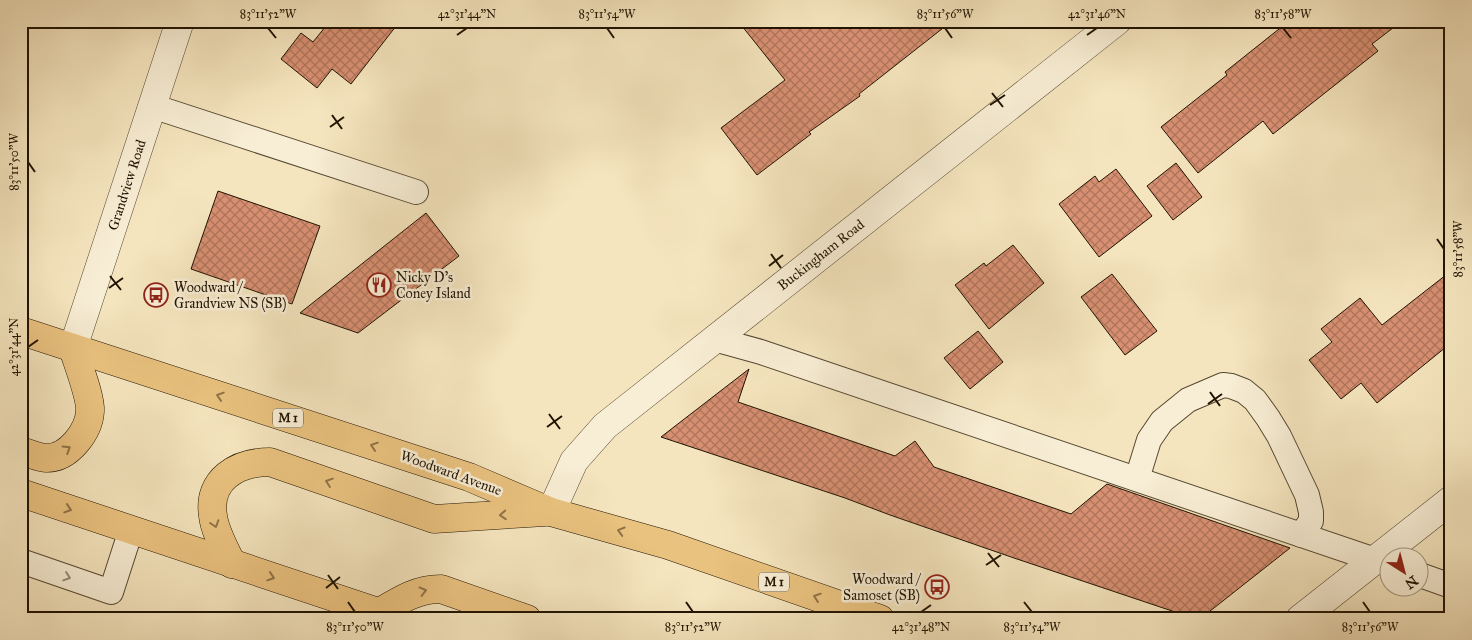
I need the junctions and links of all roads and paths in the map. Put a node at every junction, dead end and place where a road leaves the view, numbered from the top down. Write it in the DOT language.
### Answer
graph roads {
  1 [pos="180,21"];
  2 [pos="1118,21"];
  3 [pos="152,106"];
  4 [pos="416,192"];
  5 [pos="21,331"];
  6 [pos="714,339"];
  7 [pos="73,348"];
  8 [pos="21,451"];
  9 [pos="1138,479"];
  10 [pos="21,493"];
  11 [pos="1451,500"];
  12 [pos="551,512"];
  13 [pos="131,530"];
  14 [pos="1301,534"];
  15 [pos="1398,548"];
  16 [pos="1380,561"];
  17 [pos="21,562"];
  18 [pos="1380,563"];
  19 [pos="232,564"];
  20 [pos="1430,579"];
  21 [pos="1451,586"];
  22 [pos="383,617"];
  23 [pos="527,619"];
  24 [pos="880,619"];
  25 [pos="1300,619"];
  1 -- 3 [label="street, Grandview Road"];
  2 -- 6 [label="street, Buckingham Road"];
  3 -- 4 [label="lane"];
  3 -- 7 [label="street, Grandview Road"];
  5 -- 7 [label="main road, Woodward Avenue / M 1"];
  6 -- 9 [label="lane"];
  6 -- 12 [label="street, Buckingham Road"];
  8 -- 7 [label="main road, one-way"];
  12 -- 7 [label="main road, Woodward Avenue / M 1, one-way"];
  9 -- 14 [label="lane"];
  9 -- 14 [label="lane"];
  10 -- 13 [label="main road, one-way"];
  11 -- 15 [label="street"];
  12 -- 19 [label="main road, one-way"];
  24 -- 12 [label="main road, Woodward Avenue / M 1, one-way"];
  17 -- 13 [label="lane, one-way"];
  13 -- 19 [label="main road"];
  14 -- 16 [label="lane"];
  18 -- 25 [label="street"];
  19 -- 22 [label="main road, one-way"];
  20 -- 21 [label="lane"];
  22 -- 23 [label="main road, one-way"];
}
